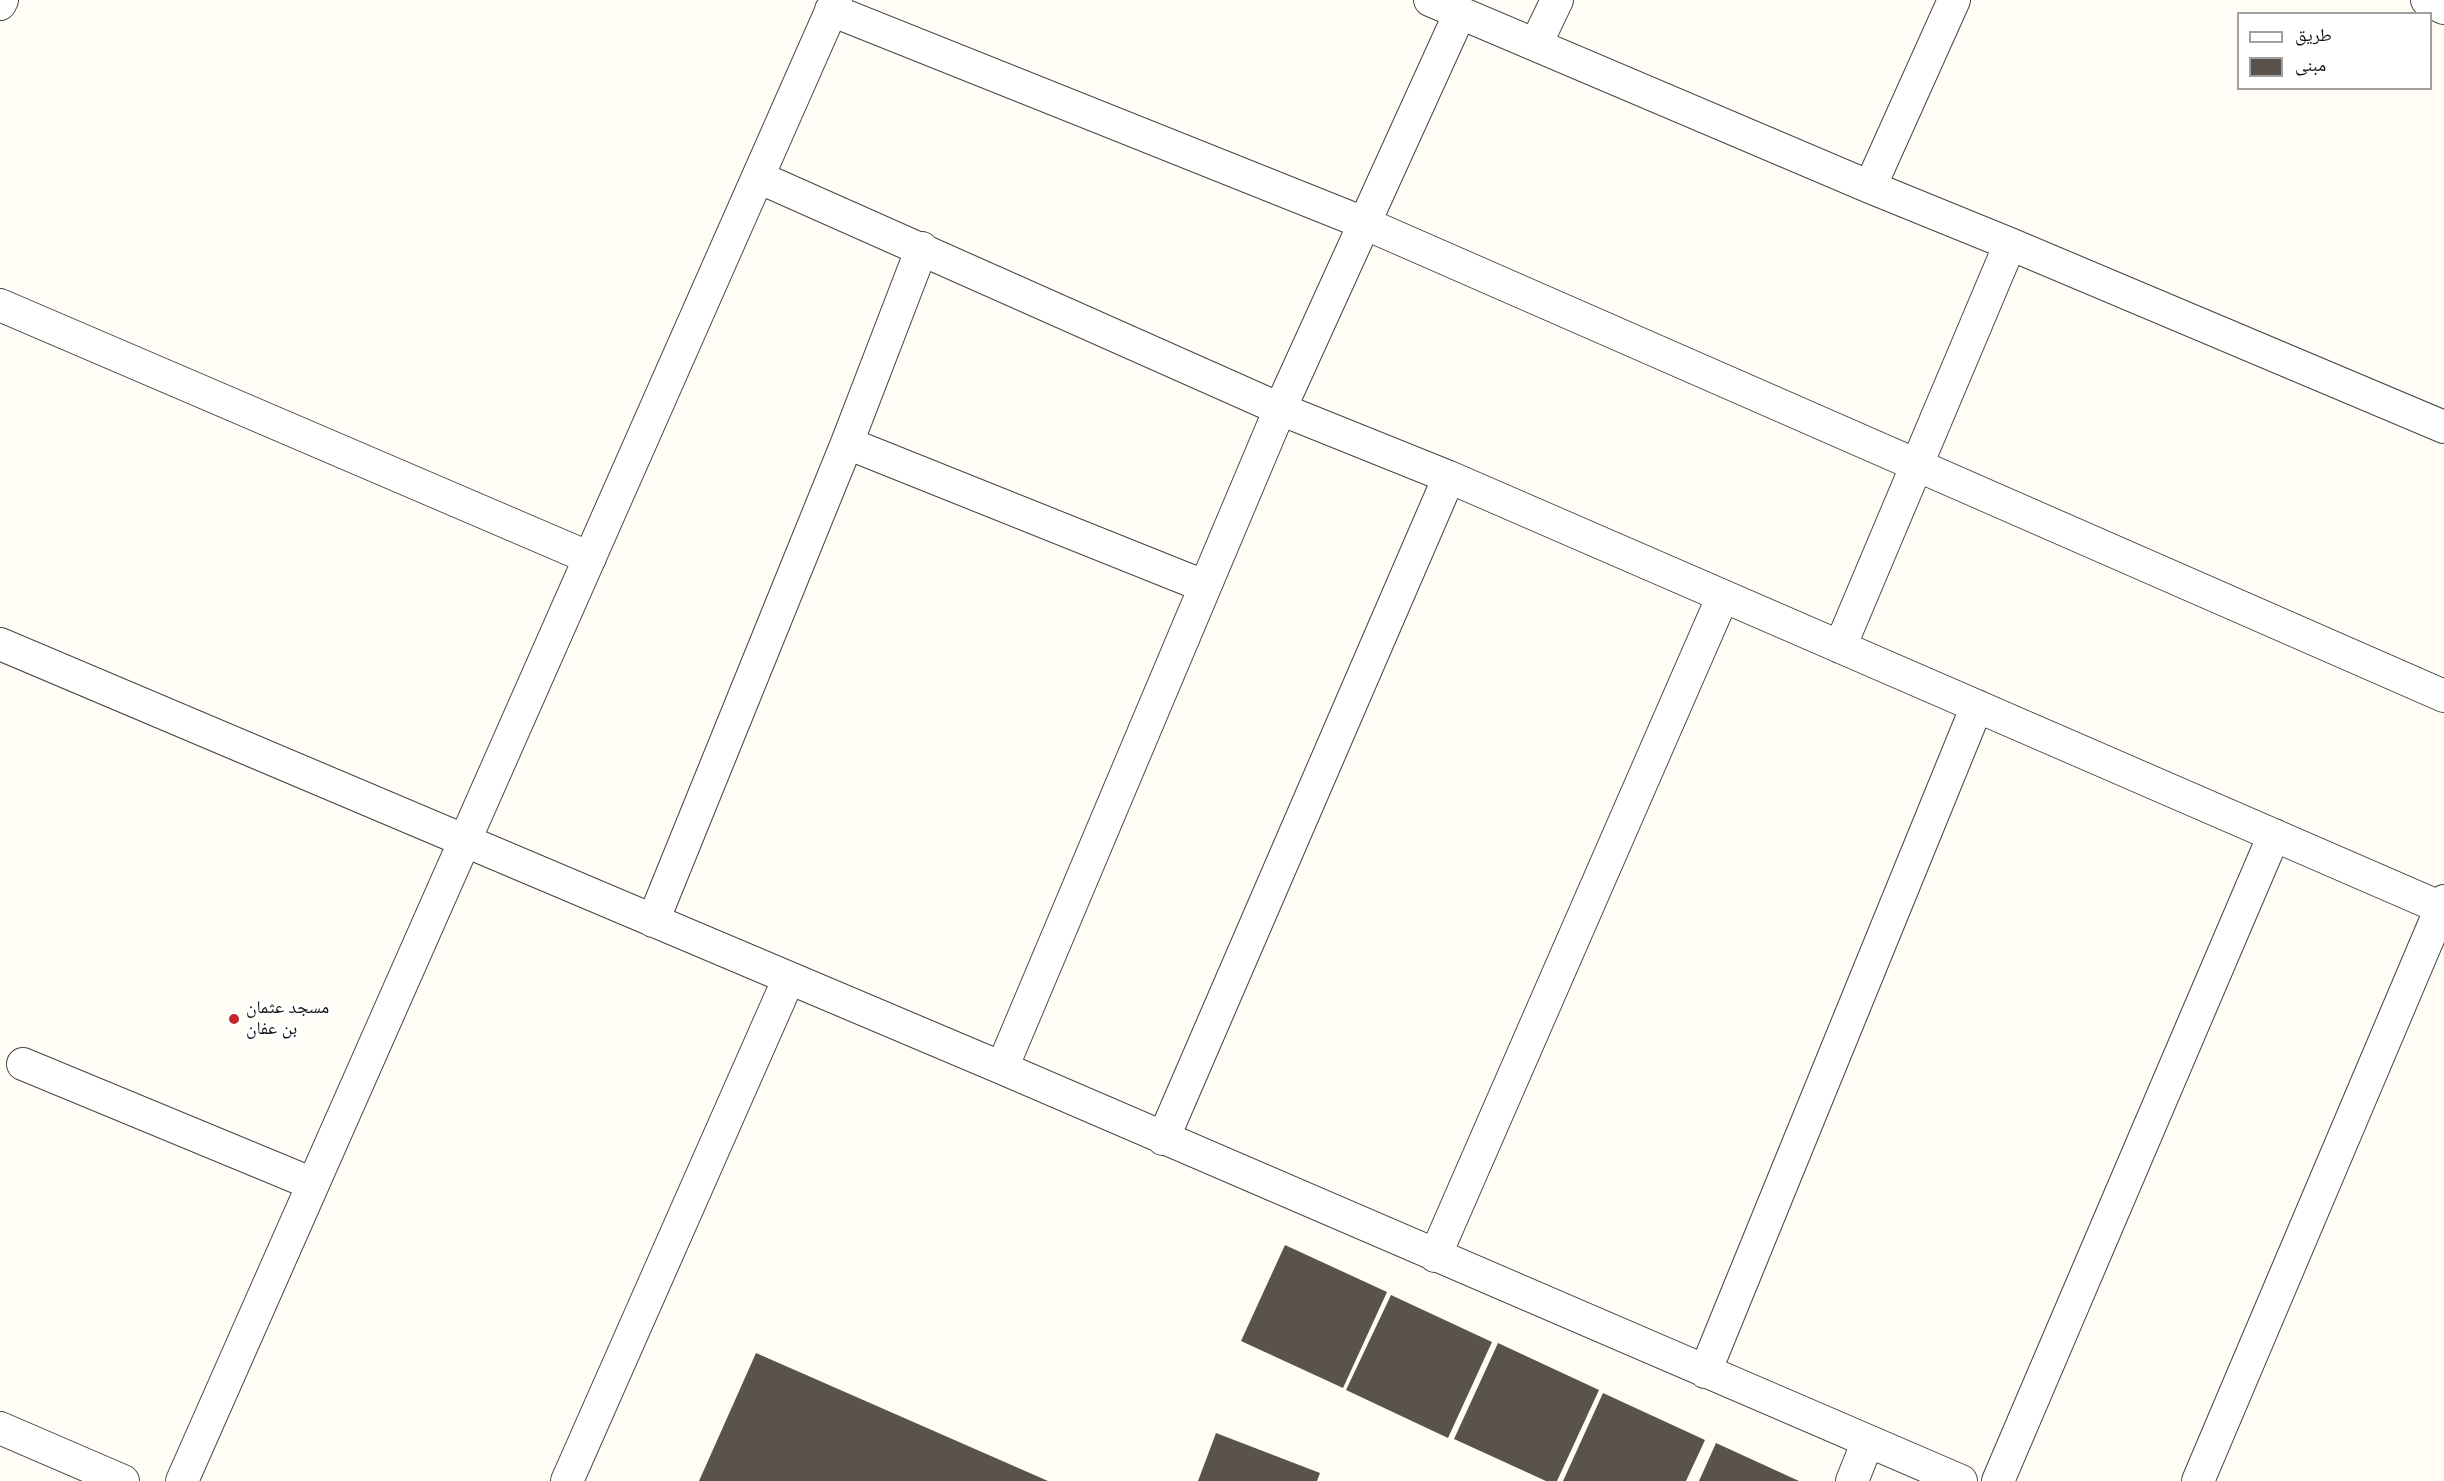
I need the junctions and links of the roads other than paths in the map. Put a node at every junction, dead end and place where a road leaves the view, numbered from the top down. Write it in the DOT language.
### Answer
graph roads {
  1 [pos="1430,0"];
  2 [pos="1557,0"];
  3 [pos="1954,0"];
  4 [pos="2427,0"];
  5 [pos="833,5"];
  6 [pos="2444,8"];
  7 [pos="1460,13"];
  8 [pos="1536,44"];
  9 [pos="758,177"];
  10 [pos="1870,187"];
  11 [pos="1364,223"];
  12 [pos="2010,244"];
  13 [pos="922,248"];
  14 [pos="0,305"];
  15 [pos="1280,409"];
  16 [pos="2444,427"];
  17 [pos="848,443"];
  18 [pos="1918,464"];
  19 [pos="1449,477"];
  20 [pos="590,558"];
  21 [pos="1204,586"];
  22 [pos="1723,596"];
  23 [pos="0,644"];
  24 [pos="1840,646"];
  25 [pos="2444,696"];
  26 [pos="1977,706"];
  27 [pos="2274,836"];
  28 [pos="465,841"];
  29 [pos="2443,906"];
  30 [pos="653,921"];
  31 [pos="789,978"];
  32 [pos="23,1064"];
  33 [pos="1002,1068"];
  34 [pos="1163,1139"];
  35 [pos="313,1184"];
  36 [pos="1435,1256"];
  37 [pos="1706,1372"];
  38 [pos="0,1428"];
  39 [pos="1868,1442"];
  40 [pos="123,1481"];
  41 [pos="182,1481"];
  42 [pos="567,1481"];
  43 [pos="1852,1481"];
  44 [pos="1961,1481"];
  45 [pos="1998,1481"];
  46 [pos="2198,1481"];
  1 -- 7 [label="street"];
  2 -- 8 [label="street"];
  3 -- 10 [label="street"];
  4 -- 6 [label="street"];
  5 -- 9 [label="street"];
  5 -- 11 [label="street"];
  7 -- 8 [label="street"];
  7 -- 11 [label="street"];
  8 -- 10 [label="street"];
  9 -- 13 [label="street"];
  9 -- 20 [label="street"];
  10 -- 12 [label="street"];
  11 -- 15 [label="street"];
  11 -- 18 [label="street"];
  12 -- 16 [label="street"];
  12 -- 18 [label="street"];
  13 -- 15 [label="street"];
  13 -- 17 [label="street"];
  14 -- 20 [label="street"];
  15 -- 19 [label="street"];
  15 -- 21 [label="street"];
  17 -- 21 [label="street"];
  17 -- 30 [label="street"];
  18 -- 24 [label="street"];
  18 -- 25 [label="street"];
  19 -- 22 [label="street"];
  19 -- 34 [label="street"];
  20 -- 28 [label="street"];
  21 -- 33 [label="street"];
  22 -- 24 [label="street"];
  22 -- 36 [label="street"];
  23 -- 28 [label="street"];
  24 -- 26 [label="street"];
  26 -- 27 [label="street"];
  26 -- 37 [label="street"];
  27 -- 29 [label="street"];
  27 -- 45 [label="street"];
  28 -- 30 [label="street"];
  28 -- 35 [label="street"];
  29 -- 46 [label="street"];
  30 -- 31 [label="street"];
  31 -- 33 [label="street"];
  31 -- 42 [label="street"];
  32 -- 35 [label="street"];
  33 -- 34 [label="street"];
  34 -- 36 [label="street"];
  35 -- 41 [label="street"];
  36 -- 37 [label="street"];
  37 -- 39 [label="street"];
  38 -- 40 [label="street"];
  39 -- 43 [label="street"];
  39 -- 44 [label="street"];
}
